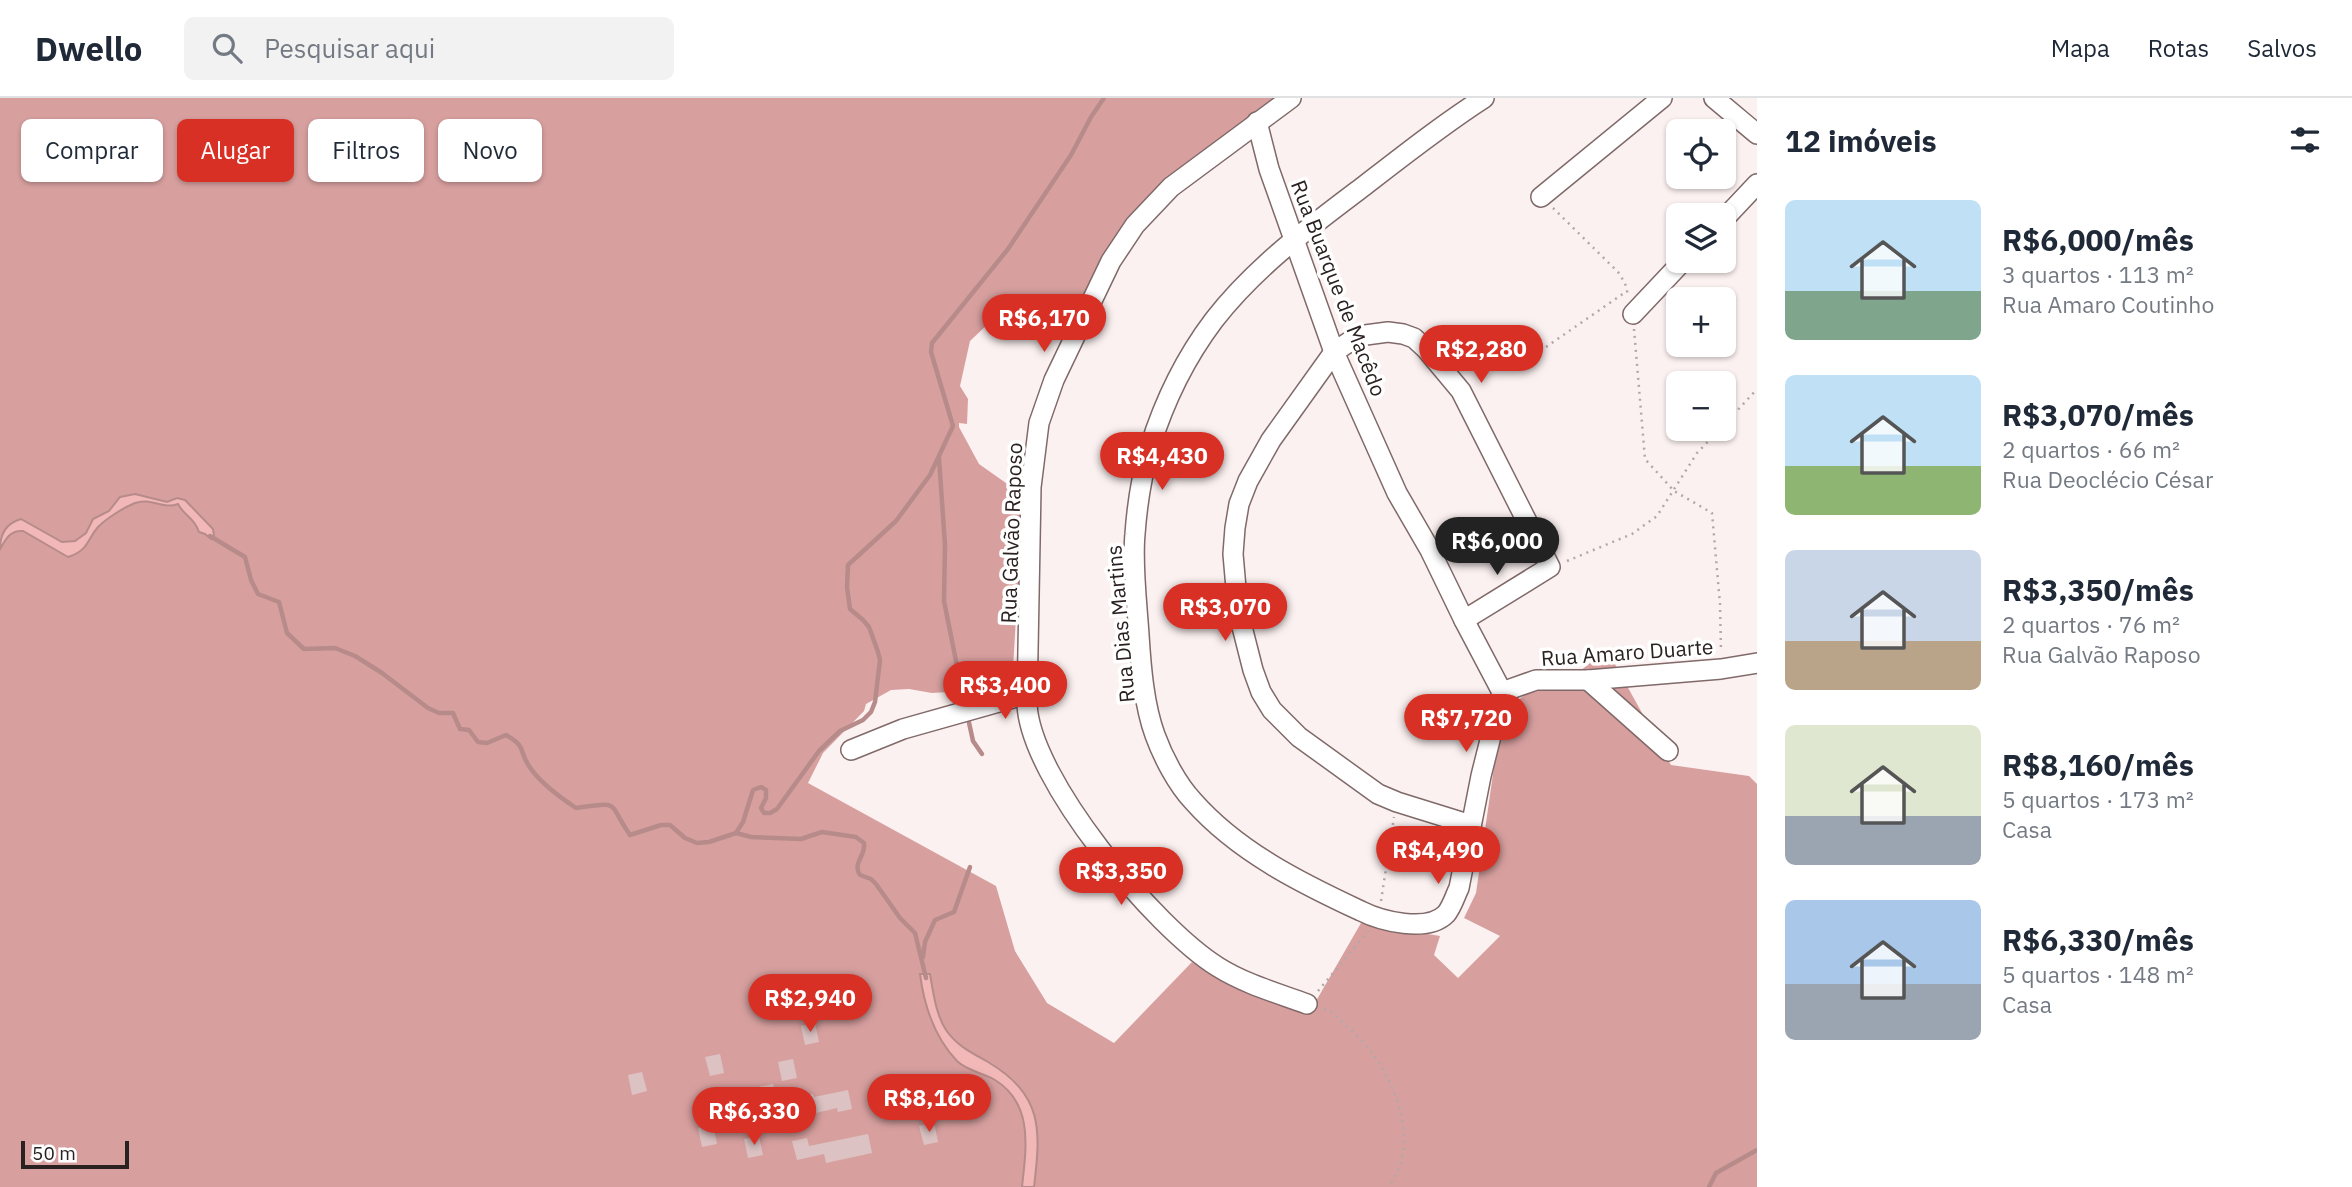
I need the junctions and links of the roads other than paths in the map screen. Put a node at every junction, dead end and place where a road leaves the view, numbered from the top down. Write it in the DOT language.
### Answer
graph roads {
  1 [pos="1291,98"];
  2 [pos="1484,98"];
  3 [pos="1662,98"];
  4 [pos="1714,98"];
  5 [pos="1257,122"];
  6 [pos="1757,134"];
  7 [pos="1757,184"];
  8 [pos="1541,197"];
  9 [pos="1736,206"];
  10 [pos="1295,239"];
  11 [pos="1672,273"];
  12 [pos="1633,314"];
  13 [pos="1334,352"];
  14 [pos="1464,620"];
  15 [pos="1757,663"];
  16 [pos="1588,680"];
  17 [pos="1502,692"];
  18 [pos="1027,694"];
  19 [pos="851,750"];
  20 [pos="1668,751"];
  21 [pos="1471,825"];
  22 [pos="1307,1004"];
  1 -- 5 [label="street, Rua Galvão Raposo"];
  2 -- 10 [label="street, Rua Dias Martins"];
  3 -- 8 [label="street"];
  4 -- 6 [label="street"];
  5 -- 10 [label="street, Rua Buarque de Macêdo"];
  5 -- 18 [label="street, Rua Galvão Raposo"];
  7 -- 9 [label="street"];
  10 -- 13 [label="street, Rua Buarque de Macêdo"];
  10 -- 21 [label="street, Rua Dias Martins"];
  11 -- 12 [label="street"];
  13 -- 14 [label="street, Rua Buarque de Macêdo"];
  13 -- 14 [label="street"];
  13 -- 21 [label="street"];
  14 -- 17 [label="street, Rua Buarque de Macêdo"];
  15 -- 16 [label="street, Rua Amaro Duarte"];
  16 -- 17 [label="street, Rua Amaro Duarte"];
  16 -- 20 [label="street"];
  17 -- 21 [label="street, Rua Dias Martins"];
  18 -- 19 [label="street"];
  18 -- 22 [label="street, Rua Galvão Raposo"];
}
